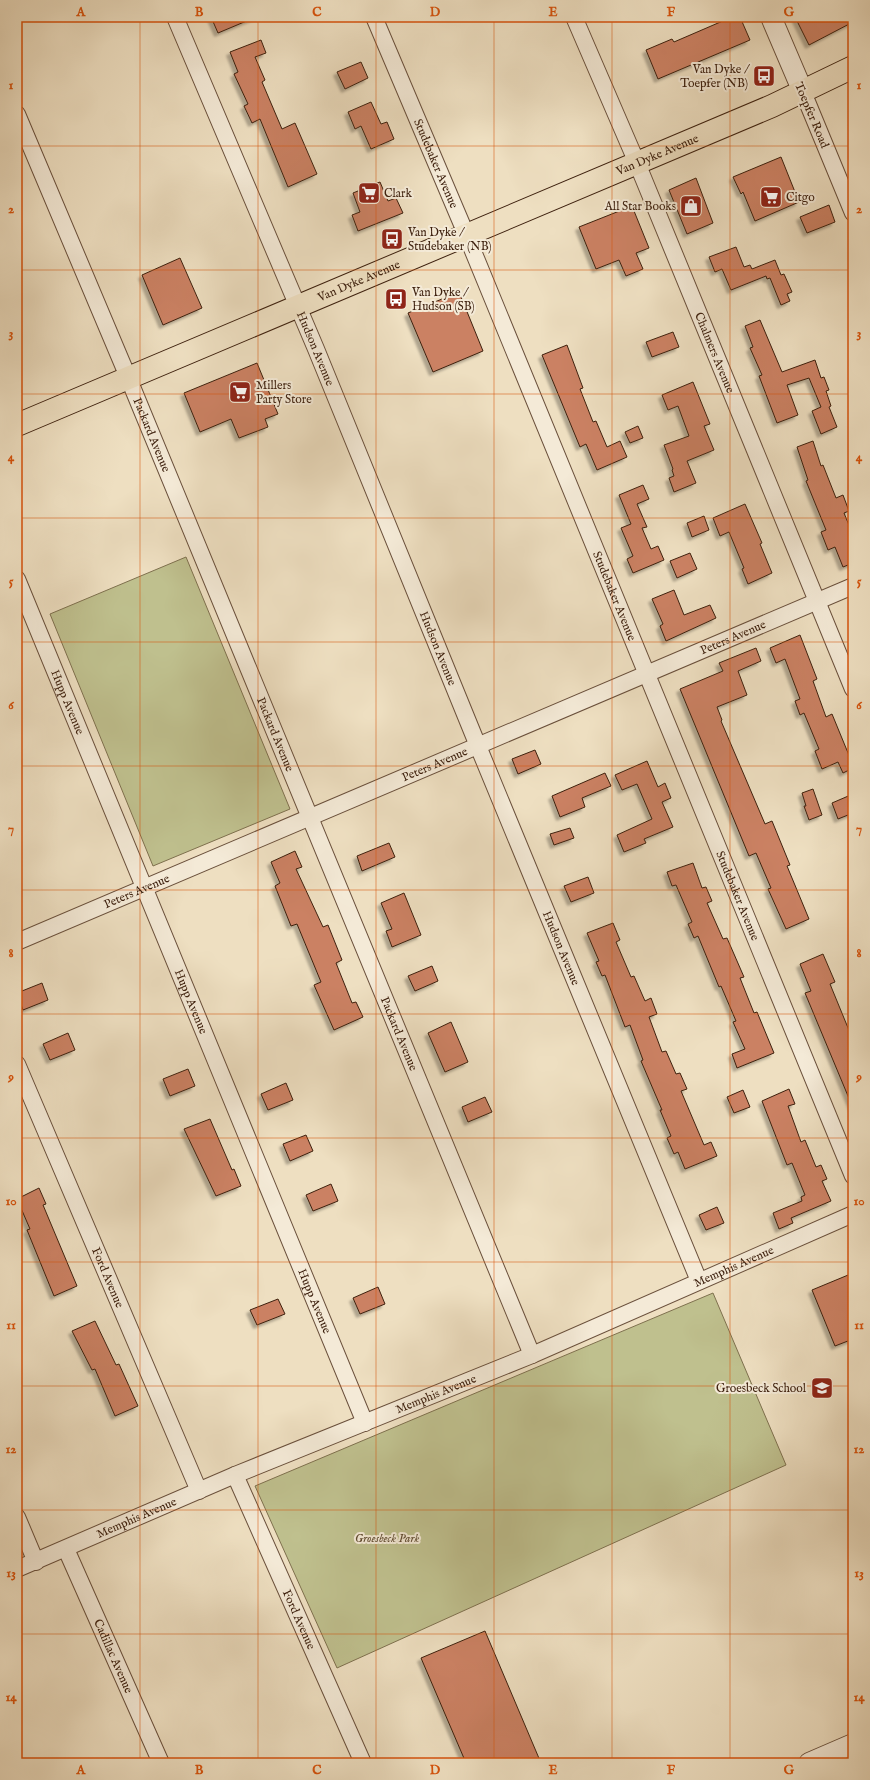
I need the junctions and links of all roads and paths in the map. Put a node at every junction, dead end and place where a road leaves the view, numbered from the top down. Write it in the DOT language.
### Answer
graph roads {
  1 [pos="175,17"];
  2 [pos="374,17"];
  3 [pos="574,17"];
  4 [pos="771,17"];
  5 [pos="853,67"];
  6 [pos="803,92"];
  7 [pos="17,114"];
  8 [pos="637,163"];
  9 [pos="853,213"];
  10 [pos="466,234"];
  11 [pos="298,305"];
  12 [pos="128,377"];
  13 [pos="17,425"];
  14 [pos="17,579"];
  15 [pos="853,586"];
  16 [pos="817,601"];
  17 [pos="646,675"];
  18 [pos="853,689"];
  19 [pos="478,746"];
  20 [pos="311,818"];
  21 [pos="144,887"];
  22 [pos="17,942"];
  23 [pos="17,1064"];
  24 [pos="853,1176"];
  25 [pos="853,1214"];
  26 [pos="699,1281"];
  27 [pos="532,1355"];
  28 [pos="365,1424"];
  29 [pos="236,1475"];
  30 [pos="199,1491"];
  31 [pos="17,1517"];
  32 [pos="66,1549"];
  33 [pos="36,1562"];
  34 [pos="17,1570"];
  35 [pos="853,1744"];
  36 [pos="161,1763"];
  37 [pos="363,1763"];
  38 [pos="809,1763"];
  1 -- 11 [label="street, Hudson Avenue"];
  2 -- 10 [label="street, Studebaker Avenue"];
  3 -- 8 [label="street, Chalmers Avenue"];
  4 -- 6 [label="street, Toepfer Road"];
  5 -- 6 [label="main road, Van Dyke Avenue"];
  6 -- 8 [label="main road, Van Dyke Avenue"];
  6 -- 9 [label="street, Toepfer Road"];
  7 -- 12 [label="street, Packard Avenue"];
  8 -- 10 [label="main road, Van Dyke Avenue"];
  8 -- 16 [label="street, Chalmers Avenue"];
  10 -- 11 [label="main road, Van Dyke Avenue"];
  10 -- 17 [label="street, Studebaker Avenue"];
  11 -- 12 [label="main road, Van Dyke Avenue"];
  11 -- 19 [label="street, Hudson Avenue"];
  12 -- 13 [label="main road, Van Dyke Avenue"];
  12 -- 20 [label="street, Packard Avenue"];
  14 -- 21 [label="street, Hupp Avenue"];
  15 -- 16 [label="street, Peters Avenue"];
  16 -- 17 [label="street, Peters Avenue"];
  16 -- 18 [label="street, Chalmers Avenue"];
  17 -- 19 [label="street, Peters Avenue"];
  17 -- 24 [label="street, Studebaker Avenue"];
  19 -- 20 [label="street, Peters Avenue"];
  19 -- 26 [label="street, Hudson Avenue"];
  20 -- 21 [label="street, Peters Avenue"];
  20 -- 27 [label="street, Packard Avenue"];
  21 -- 22 [label="street, Peters Avenue"];
  21 -- 28 [label="street, Hupp Avenue"];
  23 -- 30 [label="street, Ford Avenue"];
  25 -- 26 [label="street, Memphis Avenue"];
  26 -- 27 [label="street, Memphis Avenue"];
  27 -- 28 [label="street, Memphis Avenue"];
  28 -- 29 [label="street, Memphis Avenue"];
  29 -- 30 [label="street, Memphis Avenue"];
  29 -- 37 [label="street, Ford Avenue"];
  30 -- 32 [label="street, Memphis Avenue"];
  31 -- 33 [label="street"];
  32 -- 33 [label="street, Memphis Avenue"];
  32 -- 36 [label="street, Cadillac Avenue"];
  33 -- 34 [label="street, Memphis Avenue"];
  35 -- 38 [label="street"];
}
